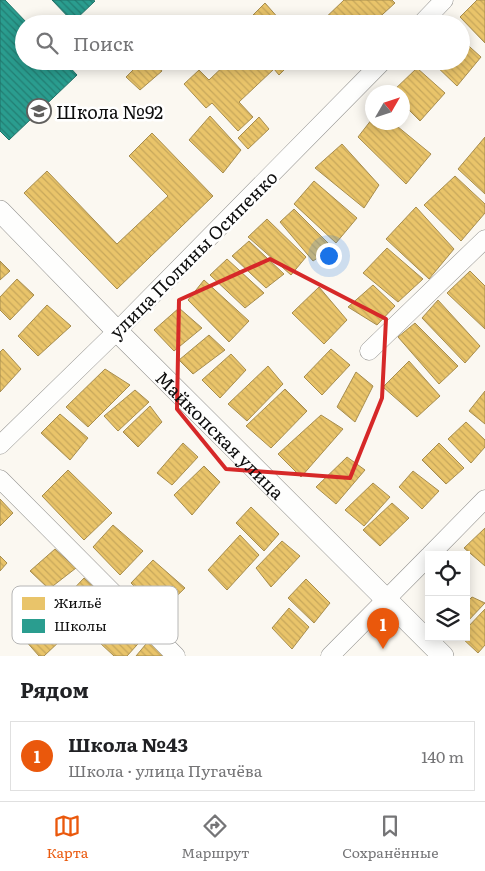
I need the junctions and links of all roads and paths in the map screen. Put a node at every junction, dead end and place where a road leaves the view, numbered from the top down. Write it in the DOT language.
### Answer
graph roads {
  1 [pos="444,0"];
  2 [pos="429,15"];
  3 [pos="374,70"];
  4 [pos="0,211"];
  5 [pos="485,238"];
  6 [pos="117,331"];
  7 [pos="369,351"];
  8 [pos="0,445"];
  9 [pos="0,479"];
  10 [pos="485,499"];
  11 [pos="433,551"];
  12 [pos="425,559"];
  13 [pos="106,586"];
  14 [pos="386,598"];
  15 [pos="164,644"];
  16 [pos="176,656"];
  17 [pos="330,656"];
  18 [pos="443,656"];
  1 -- 2 [label="street"];
  3 -- 6 [label="street, улица Полины Осипенко"];
  4 -- 6 [label="street, Майкопская улица"];
  5 -- 7 [label="street"];
  6 -- 8 [label="street, улица Полины Осипенко"];
  6 -- 14 [label="street, Майкопская улица"];
  9 -- 13 [label="street"];
  10 -- 11 [label="street"];
  12 -- 14 [label="street"];
  14 -- 17 [label="street"];
  14 -- 18 [label="street, Майкопская улица"];
  15 -- 16 [label="street"];
}
